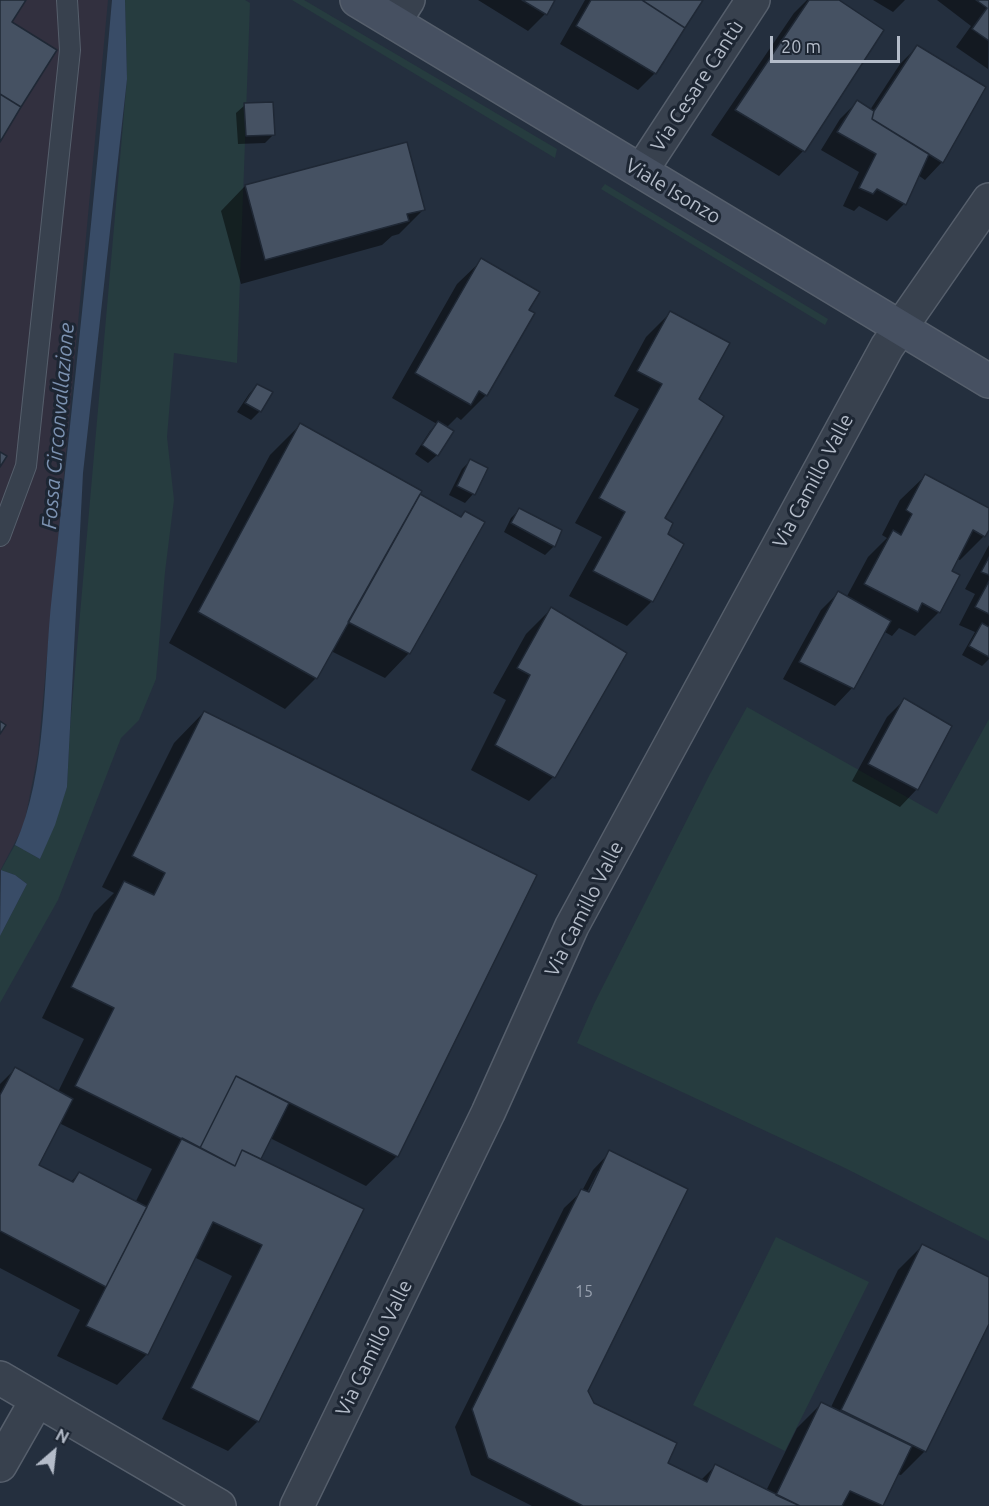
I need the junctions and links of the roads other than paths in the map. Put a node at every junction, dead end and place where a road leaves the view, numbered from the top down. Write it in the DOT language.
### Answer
graph roads {
  1 [pos="68,0"];
  2 [pos="357,0"];
  3 [pos="753,0"];
  4 [pos="401,11"];
  5 [pos="641,171"];
  6 [pos="989,200"];
  7 [pos="900,328"];
  8 [pos="989,381"];
  9 [pos="0,536"];
  10 [pos="0,1378"];
  11 [pos="37,1400"];
  12 [pos="0,1465"];
  13 [pos="219,1506"];
  14 [pos="297,1506"];
  1 -- 9 [label="lane"];
  2 -- 4 [label="main road, Viale Isonzo"];
  3 -- 5 [label="street, Via Cesare Cantù"];
  4 -- 5 [label="main road, Viale Isonzo"];
  5 -- 7 [label="main road, Viale Isonzo"];
  6 -- 7 [label="street, Via Camillo Valle"];
  7 -- 8 [label="main road, Viale Isonzo"];
  7 -- 14 [label="street, Via Camillo Valle"];
  10 -- 11 [label="street"];
  11 -- 12 [label="street"];
  11 -- 13 [label="street"];
}
